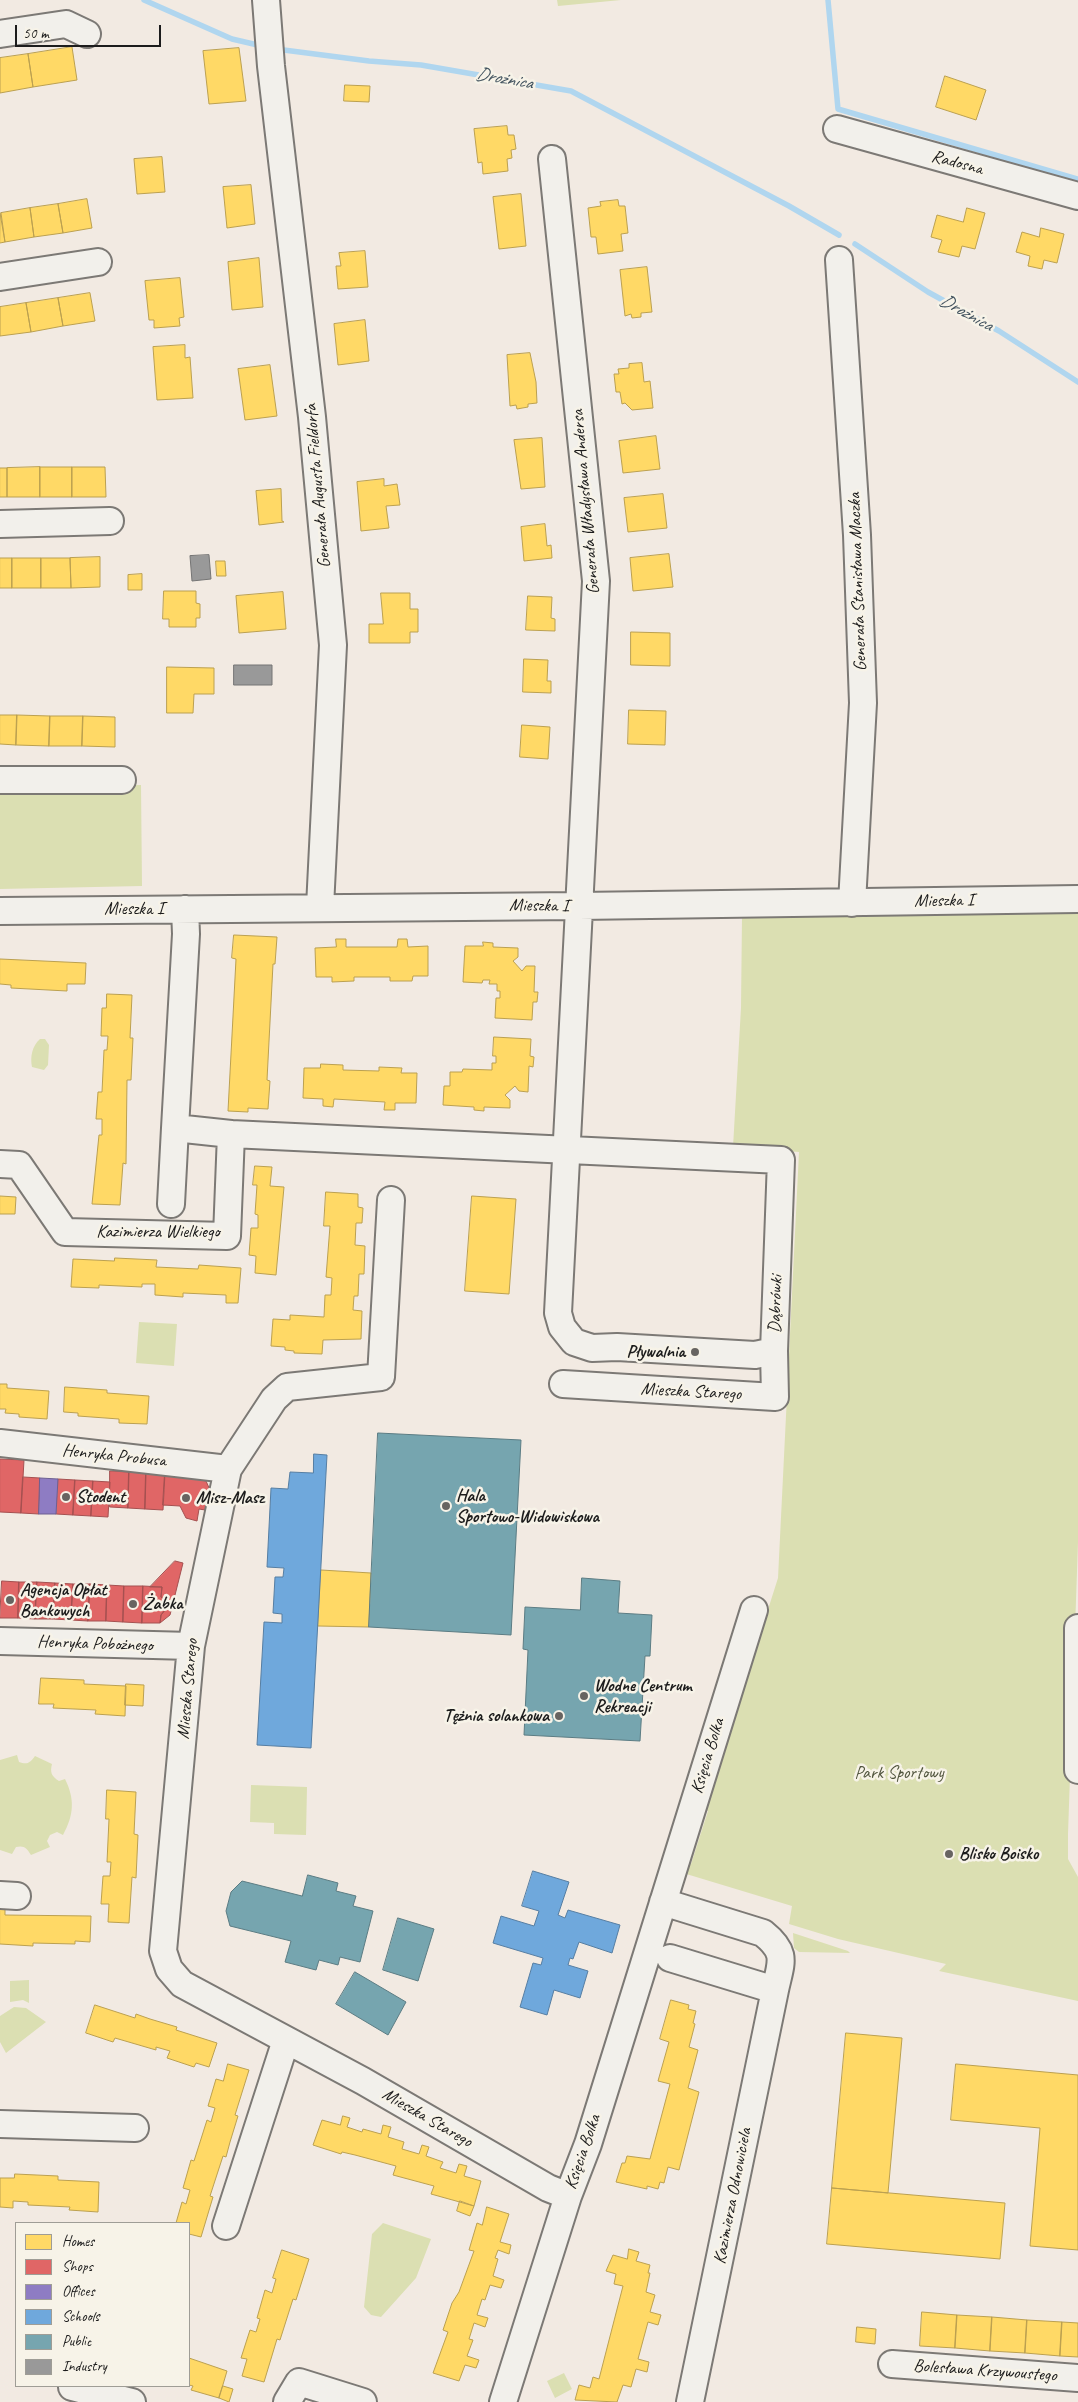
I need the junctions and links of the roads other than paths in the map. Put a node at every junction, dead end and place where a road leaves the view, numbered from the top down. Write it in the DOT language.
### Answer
graph roads {
  1 [pos="266,0"];
  2 [pos="0,34"];
  3 [pos="87,34"];
  4 [pos="837,129"];
  5 [pos="552,159"];
  6 [pos="1078,196"];
  7 [pos="839,260"];
  8 [pos="98,262"];
  9 [pos="0,277"];
  10 [pos="110,521"];
  11 [pos="0,524"];
  12 [pos="0,780"];
  13 [pos="122,780"];
  14 [pos="1078,899"];
  15 [pos="852,903"];
  16 [pos="579,906"];
  17 [pos="185,908"];
  18 [pos="320,908"];
  19 [pos="0,911"];
  20 [pos="175,1128"];
  21 [pos="231,1134"];
  22 [pos="567,1149"];
  23 [pos="0,1164"];
  24 [pos="391,1200"];
  25 [pos="171,1204"];
  26 [pos="774,1351"];
  27 [pos="562,1384"];
  28 [pos="0,1443"];
  29 [pos="228,1469"];
  30 [pos="754,1610"];
  31 [pos="1078,1628"];
  32 [pos="0,1641"];
  33 [pos="191,1646"];
  34 [pos="1078,1770"];
  35 [pos="662,1902"];
  36 [pos="670,1958"];
  37 [pos="775,1990"];
  38 [pos="286,2040"];
  39 [pos="0,2124"];
  40 [pos="135,2128"];
  41 [pos="568,2196"];
  42 [pos="226,2226"];
  43 [pos="892,2364"];
  44 [pos="1078,2378"];
  45 [pos="72,2387"];
  46 [pos="132,2402"];
  47 [pos="287,2402"];
  48 [pos="363,2402"];
  49 [pos="503,2402"];
  50 [pos="690,2402"];
  1 -- 18 [label="street, Generała Augusta Fieldorfa"];
  2 -- 3 [label="street"];
  4 -- 6 [label="street, Radosna"];
  5 -- 16 [label="street, Generała Władysława Andersa"];
  7 -- 15 [label="street, Generała Stanisława Maczka"];
  8 -- 9 [label="street"];
  10 -- 11 [label="street"];
  12 -- 13 [label="street"];
  14 -- 15 [label="street, Mieszka I"];
  15 -- 16 [label="street, Mieszka I"];
  16 -- 18 [label="street, Mieszka I"];
  16 -- 22 [label="street, Dąbrówki"];
  17 -- 18 [label="street, Mieszka I"];
  17 -- 19 [label="street, Mieszka I"];
  17 -- 20 [label="street, Kazimierza Wielkiego"];
  20 -- 21 [label="street"];
  20 -- 25 [label="street, Kazimierza Wielkiego"];
  21 -- 22 [label="street"];
  21 -- 23 [label="street, Kazimierza Wielkiego"];
  22 -- 26 [label="street, Dąbrówki"];
  22 -- 26 [label="street, Dąbrówki"];
  24 -- 29 [label="street, Mieszka Starego"];
  26 -- 27 [label="street, Mieszka Starego"];
  28 -- 29 [label="street, Henryka Probusa"];
  29 -- 33 [label="street, Mieszka Starego"];
  30 -- 35 [label="street, Księcia Bolka"];
  31 -- 34 [label="street"];
  32 -- 33 [label="street, Henryka Pobożnego"];
  33 -- 38 [label="street, Mieszka Starego"];
  35 -- 37 [label="street"];
  35 -- 41 [label="street, Księcia Bolka"];
  36 -- 37 [label="street"];
  37 -- 50 [label="street, Kazimierza Odnowiciela"];
  38 -- 41 [label="street, Mieszka Starego"];
  38 -- 42 [label="street"];
  39 -- 40 [label="street"];
  41 -- 49 [label="street, Księcia Bolka"];
  43 -- 44 [label="street, Bolesława Krzywoustego"];
  45 -- 46 [label="street"];
  47 -- 48 [label="street"];
}
